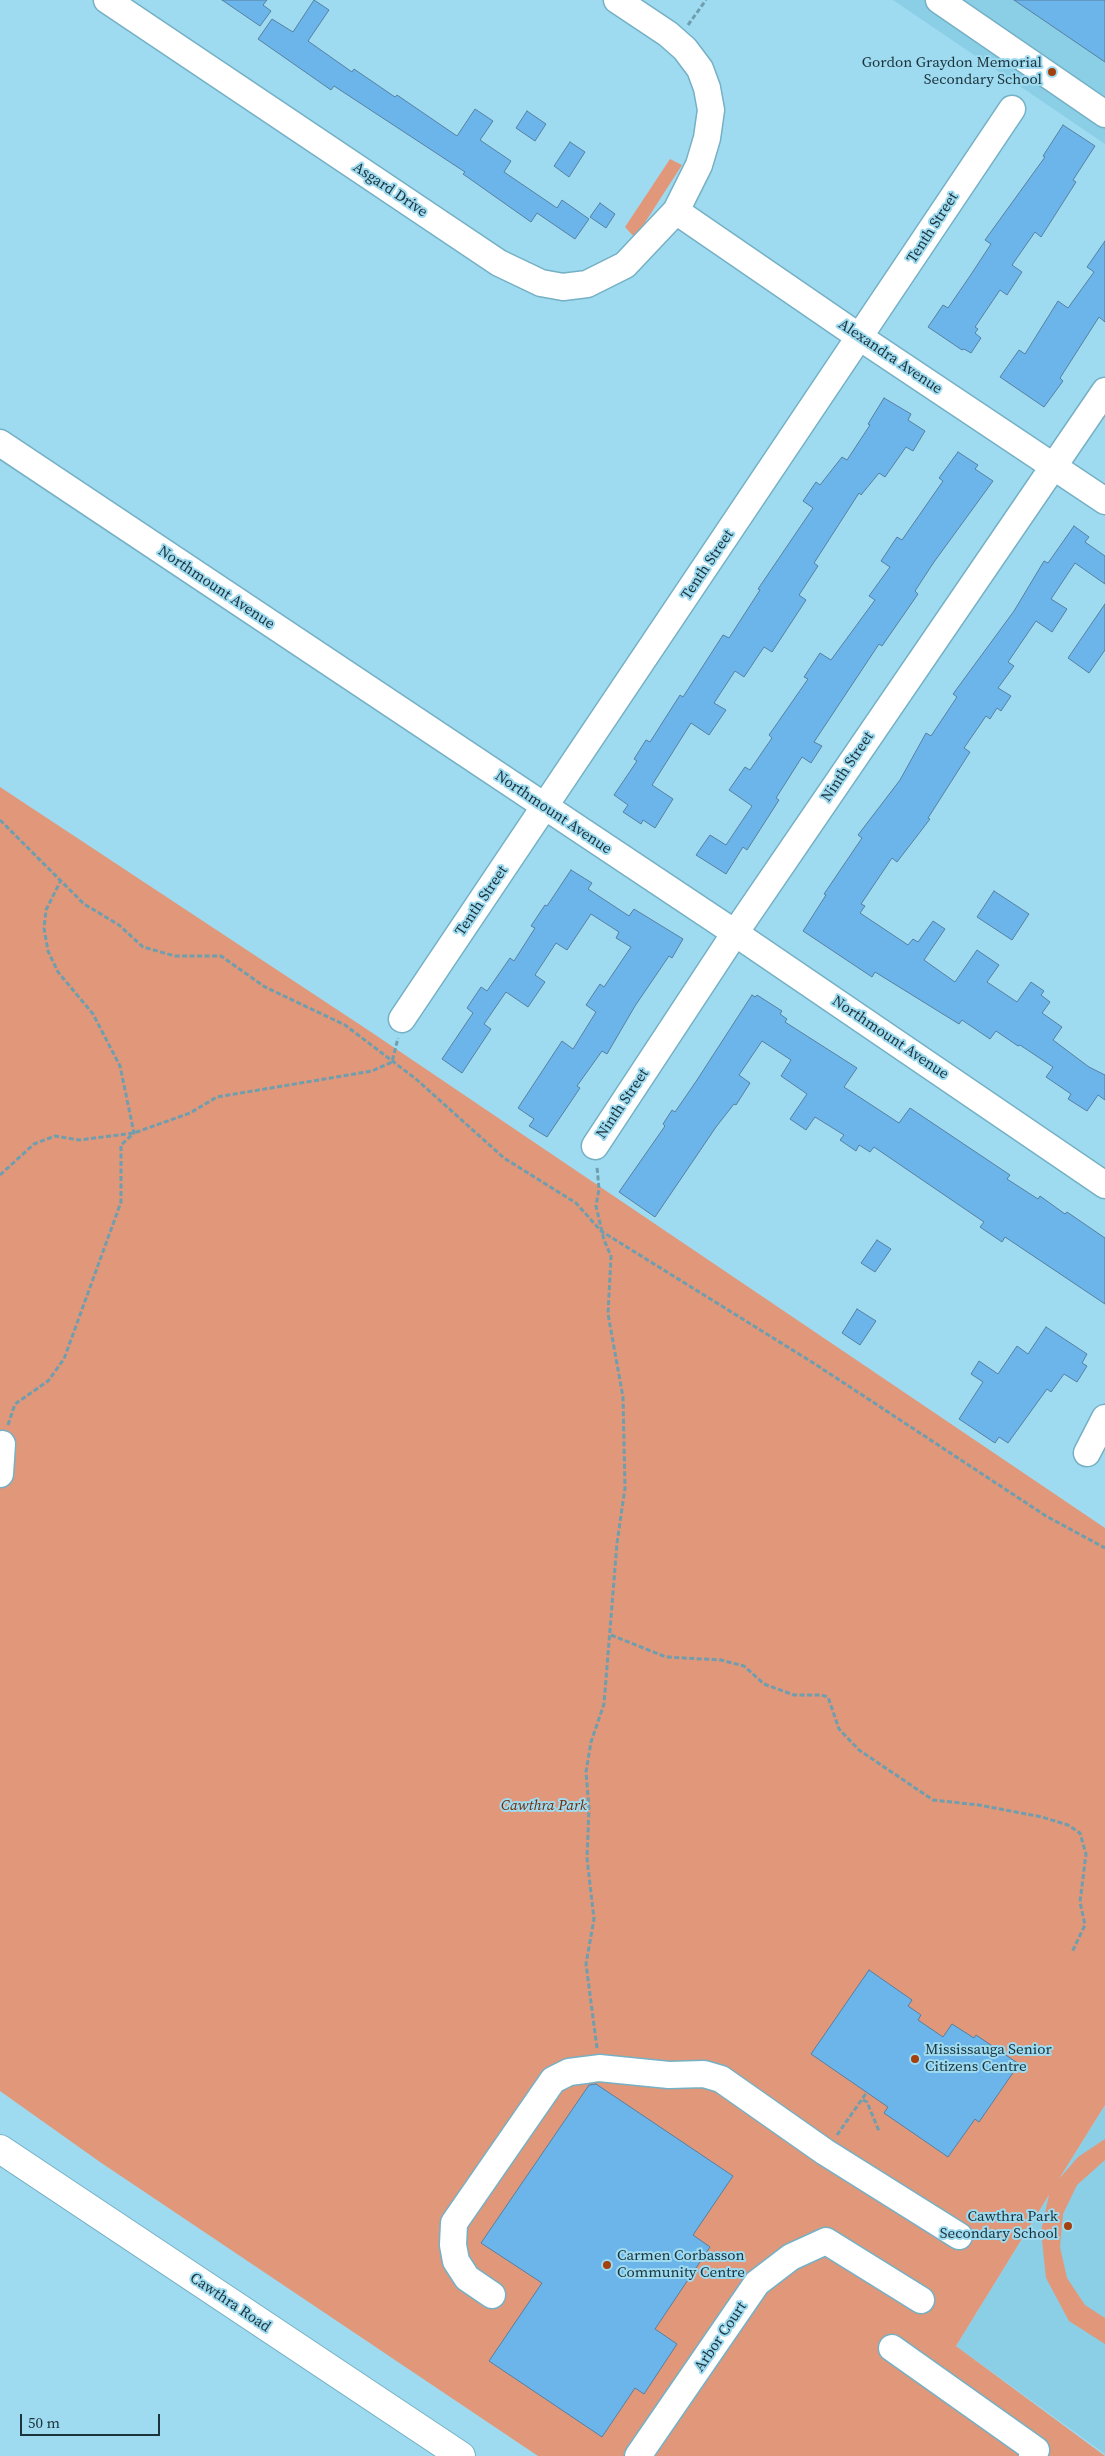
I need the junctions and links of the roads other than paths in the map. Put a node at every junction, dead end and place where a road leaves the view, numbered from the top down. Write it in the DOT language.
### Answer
graph roads {
  1 [pos="107,0"];
  2 [pos="617,0"];
  3 [pos="939,0"];
  4 [pos="1012,110"];
  5 [pos="1105,114"];
  6 [pos="676,211"];
  7 [pos="861,338"];
  8 [pos="1105,390"];
  9 [pos="0,443"];
  10 [pos="1052,466"];
  11 [pos="1105,501"];
  12 [pos="545,808"];
  13 [pos="735,933"];
  14 [pos="402,1019"];
  15 [pos="595,1146"];
  16 [pos="1105,1185"];
  17 [pos="1105,1418"];
  18 [pos="2,1444"];
  19 [pos="1087,1453"];
  20 [pos="0,1474"];
  21 [pos="0,2149"];
  22 [pos="959,2236"];
  23 [pos="492,2294"];
  24 [pos="921,2300"];
  25 [pos="892,2348"];
  26 [pos="460,2456"];
  27 [pos="638,2456"];
  28 [pos="1032,2456"];
  1 -- 6 [label="street, Asgard Drive"];
  2 -- 6 [label="street, Asgard Drive"];
  3 -- 5 [label="street"];
  4 -- 7 [label="street, Tenth Street"];
  6 -- 7 [label="street, Alexandra Avenue"];
  7 -- 10 [label="street, Alexandra Avenue"];
  7 -- 12 [label="street, Tenth Street"];
  8 -- 10 [label="street, Ninth Street"];
  9 -- 12 [label="street, Northmount Avenue"];
  10 -- 11 [label="street, Alexandra Avenue"];
  10 -- 13 [label="street, Ninth Street"];
  12 -- 13 [label="street, Northmount Avenue"];
  12 -- 14 [label="street, Tenth Street"];
  13 -- 15 [label="street, Ninth Street"];
  13 -- 16 [label="street, Northmount Avenue"];
  17 -- 19 [label="street"];
  18 -- 20 [label="street"];
  21 -- 26 [label="main road, Cawthra Road"];
  22 -- 23 [label="street"];
  24 -- 27 [label="street, Arbor Court"];
  25 -- 28 [label="street"];
}
